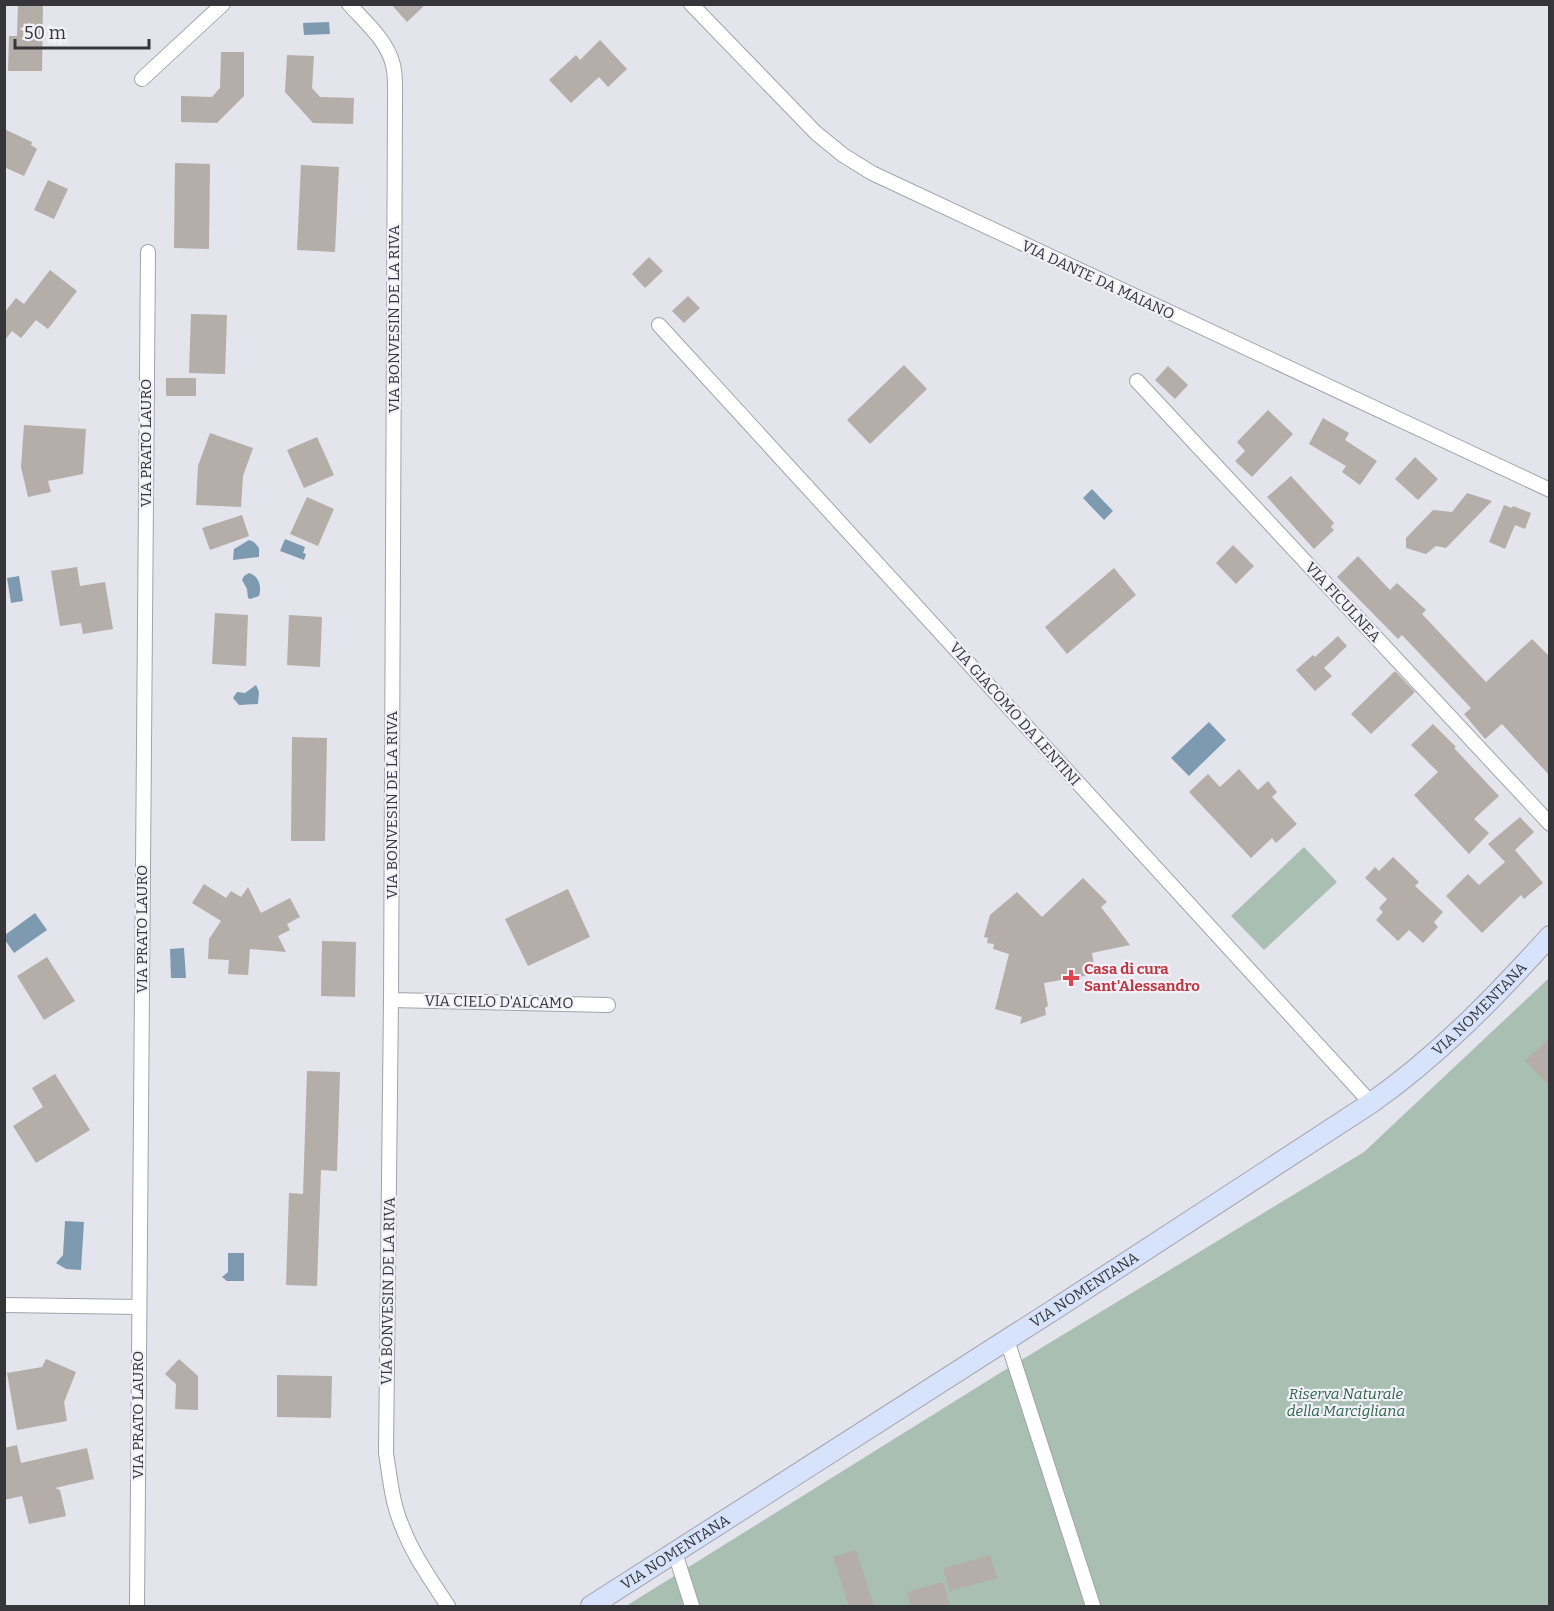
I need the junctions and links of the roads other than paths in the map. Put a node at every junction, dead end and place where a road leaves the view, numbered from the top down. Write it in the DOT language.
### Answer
graph roads {
  1 [pos="223,4"];
  2 [pos="349,4"];
  3 [pos="691,4"];
  4 [pos="142,79"];
  5 [pos="148,252"];
  6 [pos="659,325"];
  7 [pos="1137,381"];
  8 [pos="1550,490"];
  9 [pos="1550,824"];
  10 [pos="1550,936"];
  11 [pos="391,1000"];
  12 [pos="608,1005"];
  13 [pos="1371,1103"];
  14 [pos="4,1305"];
  15 [pos="139,1307"];
  16 [pos="1007,1340"];
  17 [pos="675,1553"];
  18 [pos="137,1606"];
  19 [pos="448,1606"];
  20 [pos="591,1606"];
  21 [pos="692,1606"];
  22 [pos="1093,1606"];
  1 -- 4 [label="street"];
  2 -- 11 [label="street, VIA BONVESIN DE LA RIVA"];
  3 -- 8 [label="street, VIA DANTE DA MAIANO"];
  5 -- 15 [label="street, VIA PRATO LAURO"];
  6 -- 13 [label="street, VIA GIACOMO DA LENTINI"];
  7 -- 9 [label="street, VIA FICULNEA"];
  10 -- 13 [label="main road, VIA NOMENTANA"];
  11 -- 12 [label="street, VIA CIELO D'ALCAMO"];
  11 -- 19 [label="street, VIA BONVESIN DE LA RIVA"];
  13 -- 16 [label="main road, VIA NOMENTANA"];
  14 -- 15 [label="street"];
  15 -- 18 [label="street, VIA PRATO LAURO"];
  16 -- 17 [label="main road, VIA NOMENTANA"];
  16 -- 22 [label="street"];
  17 -- 20 [label="main road, VIA NOMENTANA"];
  17 -- 21 [label="street"];
}
